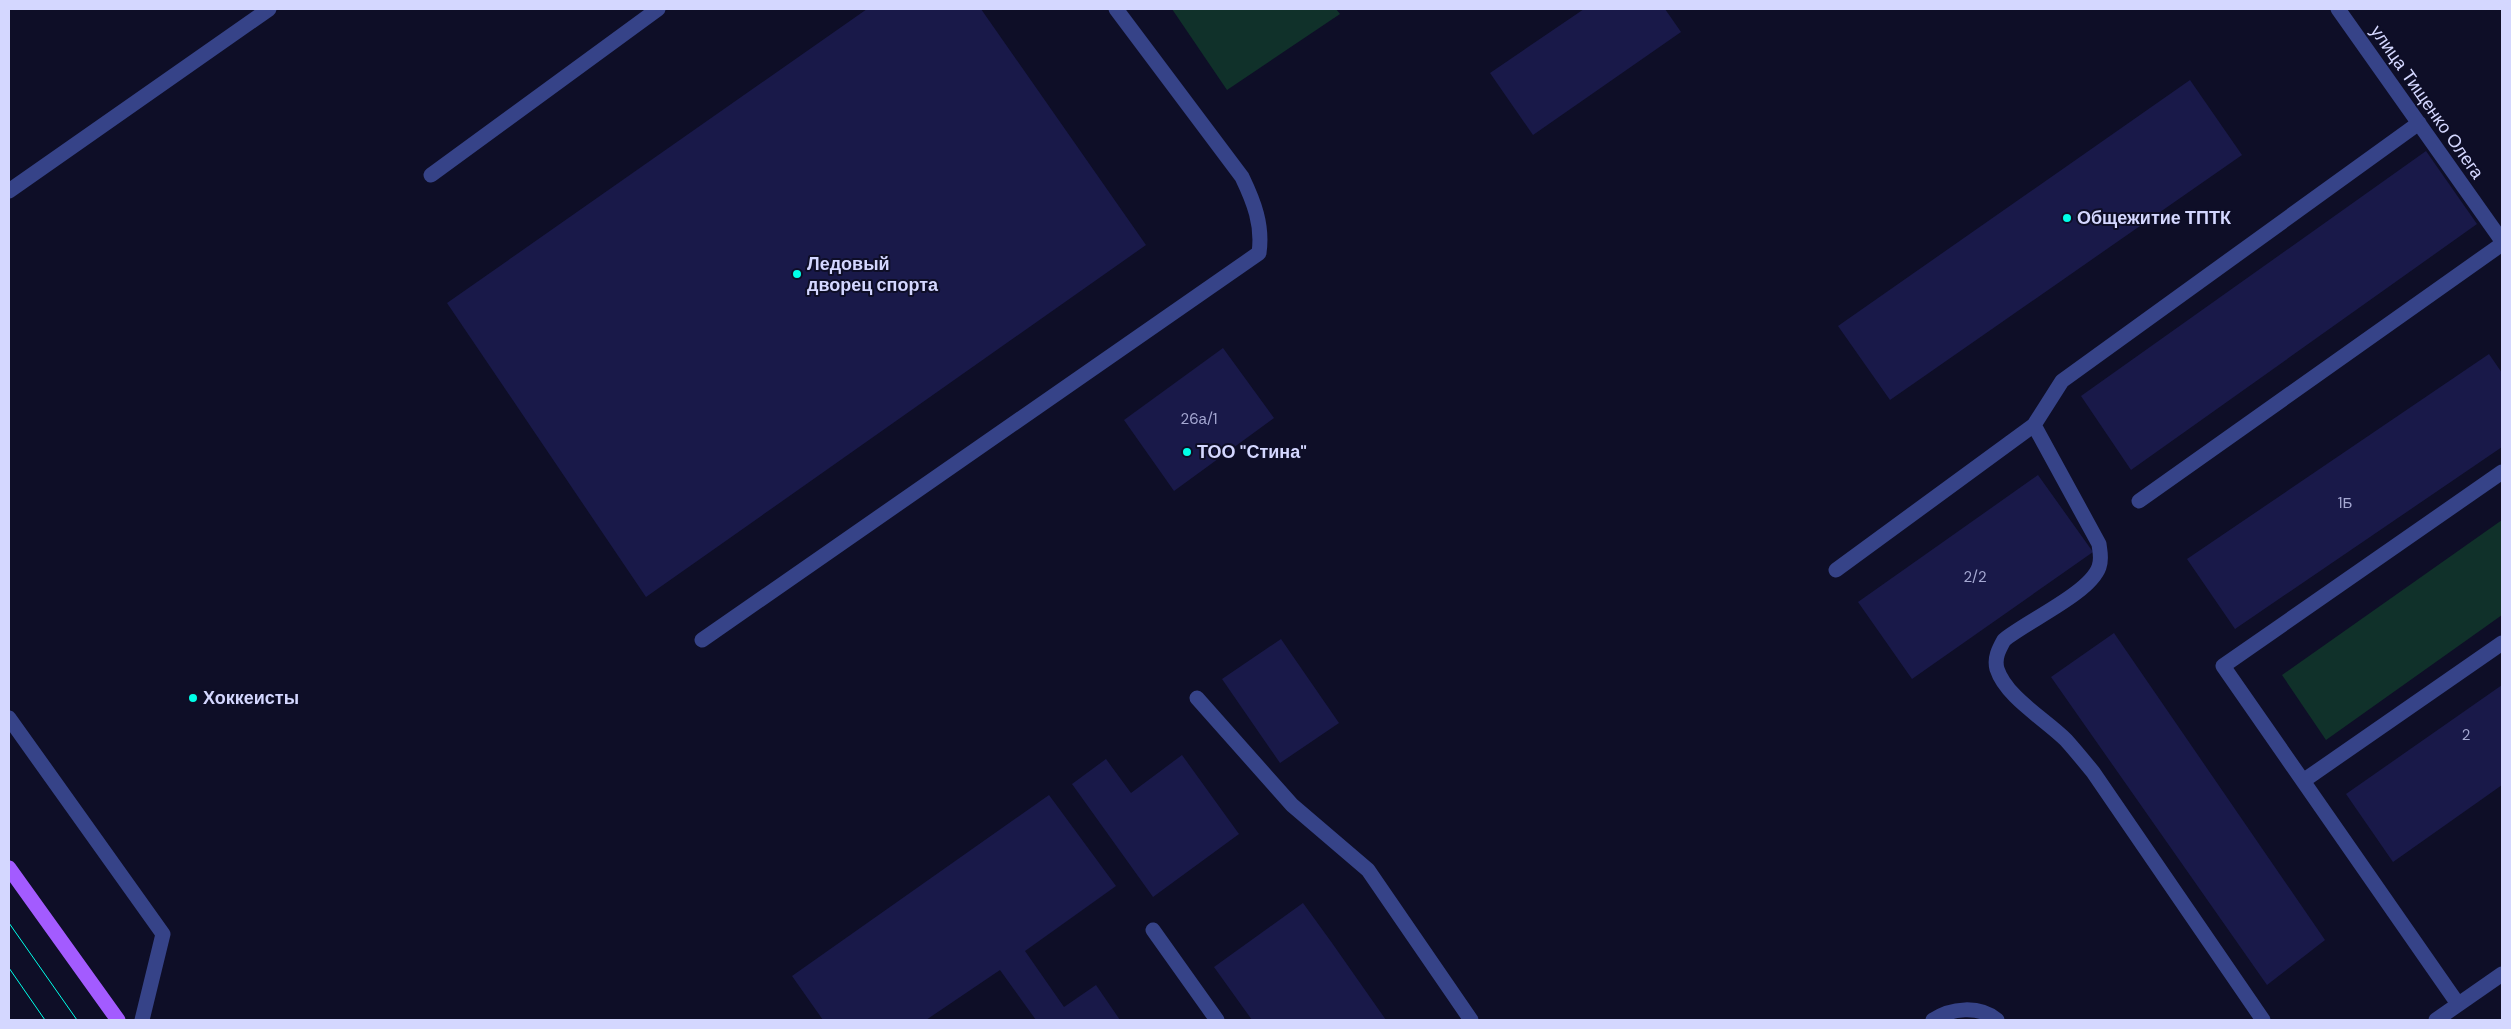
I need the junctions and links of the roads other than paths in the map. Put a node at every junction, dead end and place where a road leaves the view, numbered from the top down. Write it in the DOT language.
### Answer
graph roads {
  1 [pos="269,9"];
  2 [pos="658,9"];
  3 [pos="1116,9"];
  4 [pos="2338,9"];
  5 [pos="2418,123"];
  6 [pos="430,175"];
  7 [pos="9,190"];
  8 [pos="2502,243"];
  9 [pos="2034,425"];
  10 [pos="2502,472"];
  11 [pos="2139,502"];
  12 [pos="1836,570"];
  13 [pos="702,640"];
  14 [pos="2502,642"];
  15 [pos="1197,698"];
  16 [pos="9,718"];
  17 [pos="2303,781"];
  18 [pos="9,868"];
  19 [pos="1153,930"];
  20 [pos="2502,974"];
  21 [pos="2458,1004"];
  22 [pos="118,1020"];
  23 [pos="142,1020"];
  24 [pos="1217,1020"];
  25 [pos="1471,1020"];
  26 [pos="1933,1020"];
  27 [pos="1997,1020"];
  28 [pos="2263,1020"];
  29 [pos="2436,1020"];
  1 -- 7 [label="street"];
  2 -- 6 [label="street"];
  3 -- 13 [label="street"];
  4 -- 5 [label="street, улица Тищенко Олега"];
  5 -- 8 [label="street, улица Тищенко Олега"];
  5 -- 9 [label="street"];
  8 -- 11 [label="street"];
  9 -- 12 [label="street"];
  9 -- 28 [label="street"];
  10 -- 17 [label="street"];
  14 -- 17 [label="street"];
  15 -- 25 [label="street"];
  16 -- 23 [label="street"];
  17 -- 21 [label="street"];
  18 -- 22 [label="main road"];
  19 -- 24 [label="street"];
  20 -- 21 [label="street"];
  21 -- 29 [label="street"];
  26 -- 27 [label="street"];
}
